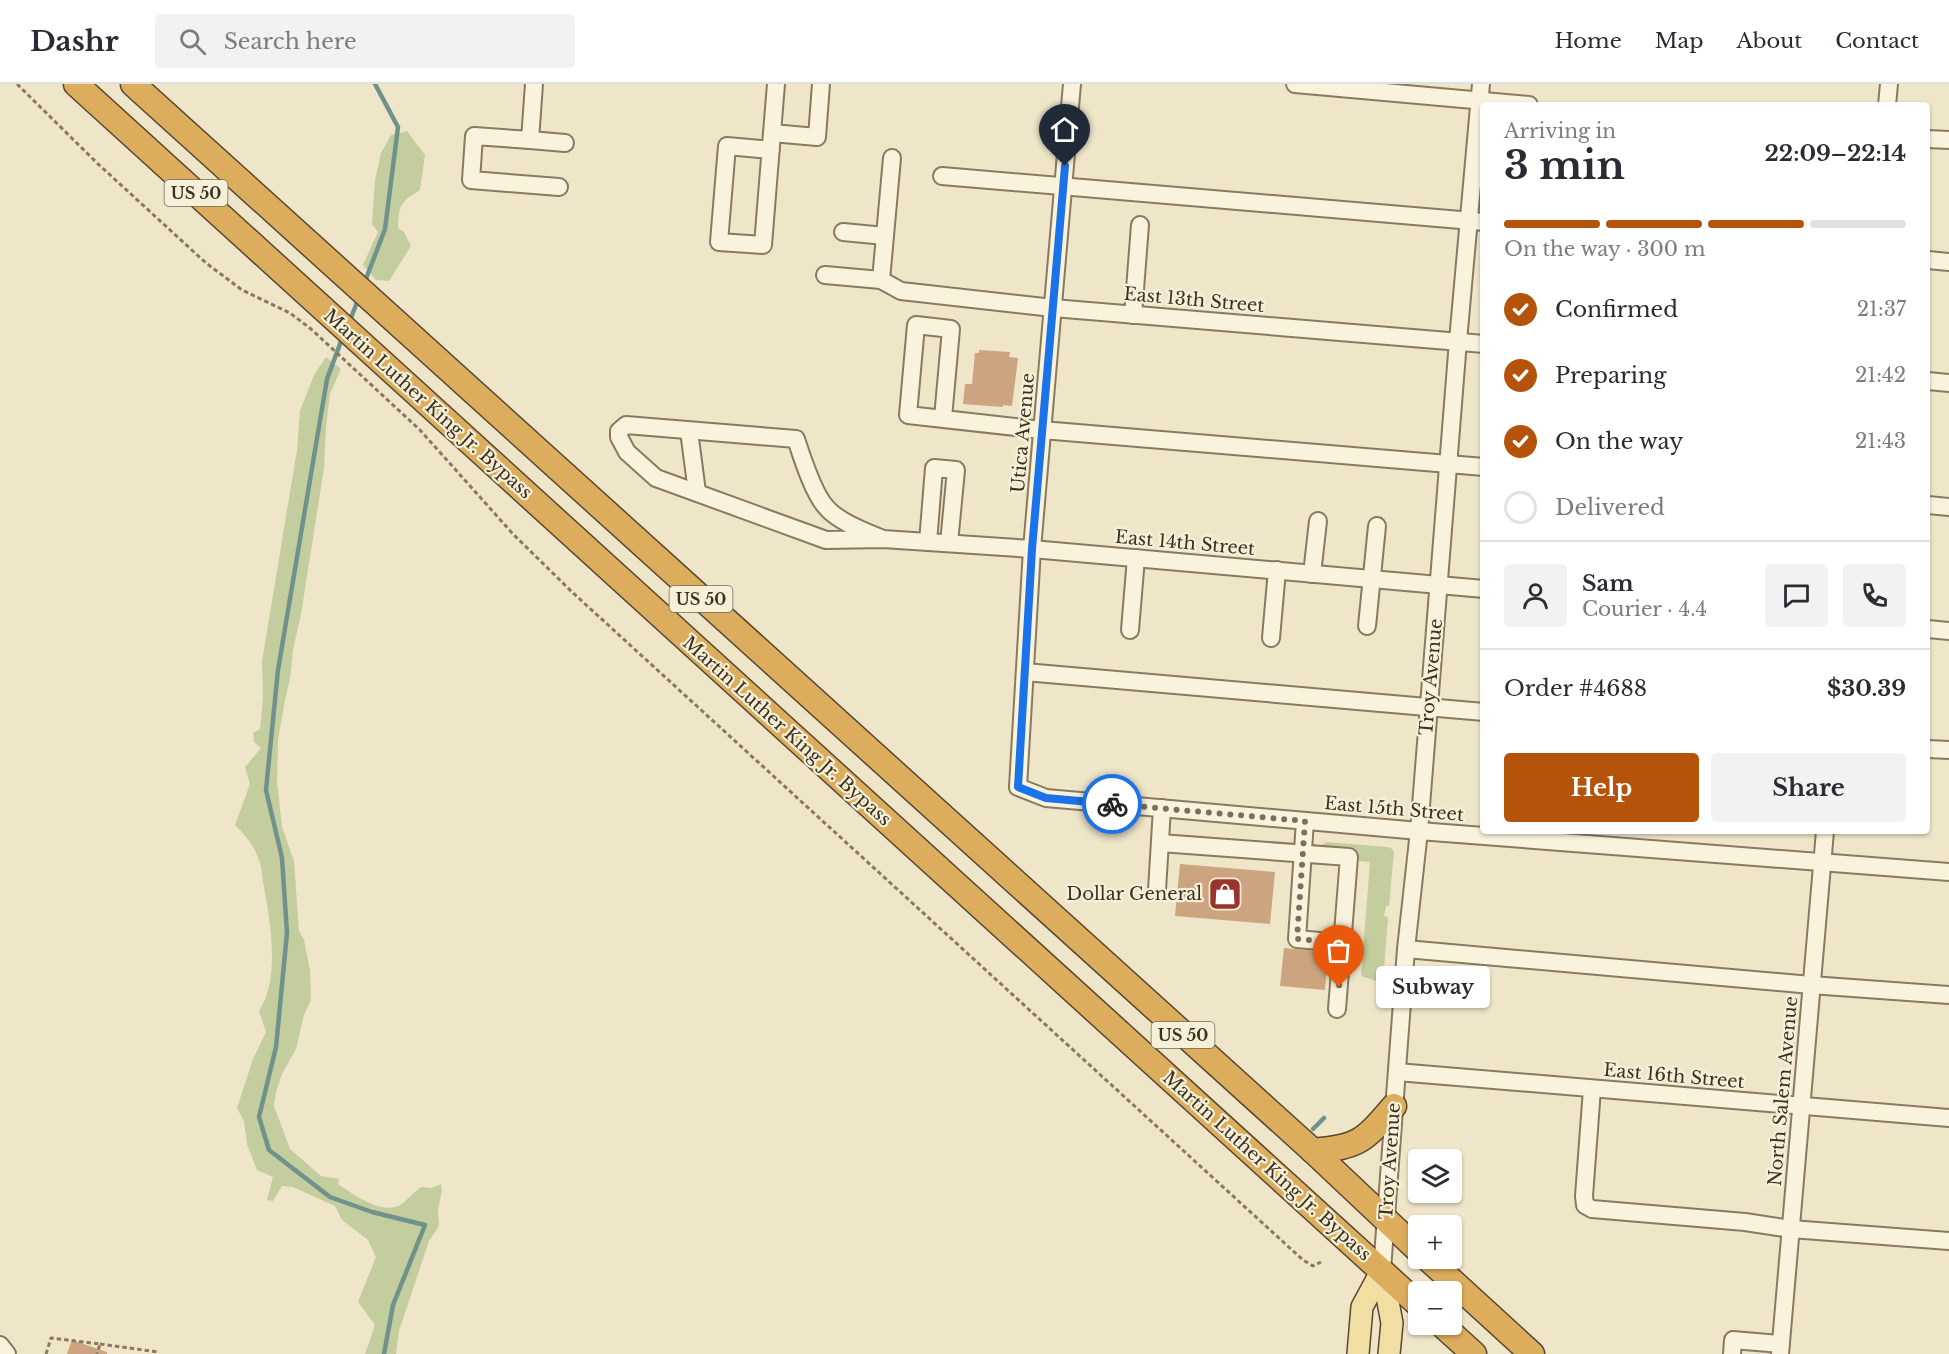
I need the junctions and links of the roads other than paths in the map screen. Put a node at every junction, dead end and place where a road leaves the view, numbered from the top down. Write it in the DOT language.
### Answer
graph roads {
  1 [pos="76,84"];
  2 [pos="133,84"];
  3 [pos="534,84"];
  4 [pos="776,84"];
  5 [pos="821,84"];
  6 [pos="1072,84"];
  7 [pos="1295,84"];
  8 [pos="1889,84"];
  9 [pos="1480,92"];
  10 [pos="1518,102"];
  11 [pos="1887,102"];
  12 [pos="1930,139"];
  13 [pos="530,140"];
  14 [pos="1949,140"];
  15 [pos="772,141"];
  16 [pos="565,143"];
  17 [pos="892,158"];
  18 [pos="942,176"];
  19 [pos="1064,186"];
  20 [pos="560,187"];
  21 [pos="1476,222"];
  22 [pos="1140,225"];
  23 [pos="843,232"];
  24 [pos="885,236"];
  25 [pos="1930,260"];
  26 [pos="1949,262"];
  27 [pos="825,275"];
  28 [pos="881,280"];
  29 [pos="1053,308"];
  30 [pos="1133,315"];
  31 [pos="1458,341"];
  32 [pos="1480,344"];
  33 [pos="1930,381"];
  34 [pos="1949,383"];
  35 [pos="943,418"];
  36 [pos="689,430"];
  37 [pos="1042,430"];
  38 [pos="1448,464"];
  39 [pos="1480,467"];
  40 [pos="697,492"];
  41 [pos="1930,505"];
  42 [pos="1949,507"];
  43 [pos="1317,521"];
  44 [pos="1377,526"];
  45 [pos="883,538"];
  46 [pos="928,542"];
  47 [pos="950,543"];
  48 [pos="1032,549"];
  49 [pos="1136,558"];
  50 [pos="1277,570"];
  51 [pos="1312,573"];
  52 [pos="1371,579"];
  53 [pos="1438,584"];
  54 [pos="1480,589"];
  55 [pos="1367,626"];
  56 [pos="1930,629"];
  57 [pos="1130,630"];
  58 [pos="1949,631"];
  59 [pos="1271,638"];
  60 [pos="1025,672"];
  61 [pos="1428,707"];
  62 [pos="1480,712"];
  63 [pos="1930,749"];
  64 [pos="1949,750"];
  65 [pos="1018,787"];
  66 [pos="1162,808"];
  67 [pos="1305,821"];
  68 [pos="1419,831"];
  69 [pos="1825,834"];
  70 [pos="1160,843"];
  71 [pos="1302,853"];
  72 [pos="1822,863"];
  73 [pos="1949,872"];
  74 [pos="1157,890"];
  75 [pos="1342,943"];
  76 [pos="1406,949"];
  77 [pos="1811,985"];
  78 [pos="1949,995"];
  79 [pos="1337,1009"];
  80 [pos="1397,1072"];
  81 [pos="1592,1089"];
  82 [pos="1394,1106"];
  83 [pos="1800,1107"];
  84 [pos="1949,1118"];
  85 [pos="1313,1151"];
  86 [pos="1386,1220"];
  87 [pos="1791,1229"];
  88 [pos="1408,1241"];
  89 [pos="1949,1242"];
  90 [pos="1439,1269"];
  91 [pos="1382,1270"];
  92 [pos="1408,1295"];
  93 [pos="1453,1335"];
  94 [pos="0,1345"];
  95 [pos="1781,1349"];
  96 [pos="7,1354"];
  97 [pos="1358,1354"];
  98 [pos="1389,1354"];
  99 [pos="1474,1354"];
  100 [pos="1532,1354"];
  101 [pos="1732,1354"];
  1 -- 91 [label="highway, Martin Luther King Jr. Bypass / US 50"];
  2 -- 85 [label="highway, US 50"];
  3 -- 13 [label="street"];
  4 -- 15 [label="street"];
  5 -- 15 [label="street"];
  6 -- 19 [label="street, Utica Avenue"];
  7 -- 9 [label="street"];
  8 -- 11 [label="street"];
  9 -- 10 [label="street"];
  9 -- 21 [label="street, Troy Avenue"];
  12 -- 14 [label="street"];
  13 -- 16 [label="street"];
  13 -- 20 [label="street"];
  15 -- 15 [label="street"];
  17 -- 24 [label="street"];
  18 -- 19 [label="street"];
  19 -- 21 [label="street"];
  19 -- 29 [label="street, Utica Avenue"];
  21 -- 31 [label="street, Troy Avenue"];
  22 -- 30 [label="street"];
  23 -- 24 [label="street"];
  24 -- 28 [label="street"];
  25 -- 26 [label="street"];
  27 -- 28 [label="street"];
  28 -- 29 [label="street, East 13th Street"];
  29 -- 30 [label="street, East 13th Street"];
  29 -- 37 [label="street, Utica Avenue"];
  30 -- 31 [label="street, East 13th Street"];
  31 -- 32 [label="street, East 13th Street"];
  31 -- 38 [label="street, Troy Avenue"];
  33 -- 34 [label="street"];
  35 -- 35 [label="street"];
  35 -- 37 [label="street"];
  36 -- 40 [label="street"];
  36 -- 40 [label="street"];
  36 -- 45 [label="street"];
  37 -- 38 [label="street"];
  37 -- 48 [label="street, Utica Avenue"];
  38 -- 39 [label="street"];
  38 -- 53 [label="street, Troy Avenue"];
  40 -- 45 [label="street"];
  41 -- 42 [label="street"];
  43 -- 51 [label="street"];
  44 -- 52 [label="street"];
  45 -- 46 [label="street, East 14th Street"];
  46 -- 47 [label="street, East 14th Street"];
  46 -- 47 [label="street"];
  47 -- 48 [label="street, East 14th Street"];
  48 -- 49 [label="street, East 14th Street"];
  48 -- 60 [label="street, Utica Avenue"];
  49 -- 50 [label="street, East 14th Street"];
  49 -- 57 [label="street"];
  50 -- 51 [label="street, East 14th Street"];
  50 -- 59 [label="street"];
  51 -- 52 [label="street, East 14th Street"];
  52 -- 53 [label="street, East 14th Street"];
  52 -- 55 [label="street"];
  53 -- 54 [label="street, East 14th Street"];
  53 -- 61 [label="street, Troy Avenue"];
  56 -- 58 [label="street"];
  60 -- 61 [label="street"];
  60 -- 65 [label="street, Utica Avenue"];
  61 -- 62 [label="street"];
  61 -- 68 [label="street, Troy Avenue"];
  63 -- 64 [label="street"];
  65 -- 66 [label="street, East 15th Street"];
  66 -- 67 [label="street, East 15th Street"];
  66 -- 70 [label="street"];
  67 -- 68 [label="street, East 15th Street"];
  67 -- 71 [label="street"];
  68 -- 72 [label="street, East 15th Street"];
  68 -- 76 [label="street, Troy Avenue"];
  69 -- 72 [label="street, North Salem Avenue"];
  70 -- 71 [label="street"];
  70 -- 74 [label="street"];
  71 -- 75 [label="street"];
  71 -- 75 [label="street"];
  72 -- 73 [label="street, East 15th Street"];
  72 -- 77 [label="street, North Salem Avenue"];
  75 -- 79 [label="street"];
  76 -- 77 [label="street"];
  76 -- 80 [label="street, Troy Avenue"];
  77 -- 78 [label="street"];
  77 -- 83 [label="street, North Salem Avenue"];
  80 -- 81 [label="street, East 16th Street"];
  80 -- 82 [label="street, Troy Avenue"];
  81 -- 83 [label="street, East 16th Street"];
  81 -- 87 [label="street"];
  82 -- 85 [label="highway"];
  82 -- 86 [label="street, Troy Avenue"];
  83 -- 84 [label="street, East 16th Street"];
  83 -- 87 [label="street, North Salem Avenue"];
  85 -- 86 [label="highway, US 50"];
  86 -- 88 [label="highway, US 50"];
  86 -- 91 [label="street, Troy Avenue"];
  87 -- 89 [label="street"];
  87 -- 95 [label="street, North Salem Avenue"];
  90 -- 100 [label="highway"];
  91 -- 92 [label="highway, Martin Luther King Jr. Bypass / US 50"];
  91 -- 97 [label="main road, Troy Avenue"];
  91 -- 98 [label="main road, Troy Avenue"];
  93 -- 99 [label="highway"];
  94 -- 96 [label="street"];
  95 -- 101 [label="street"];
}
